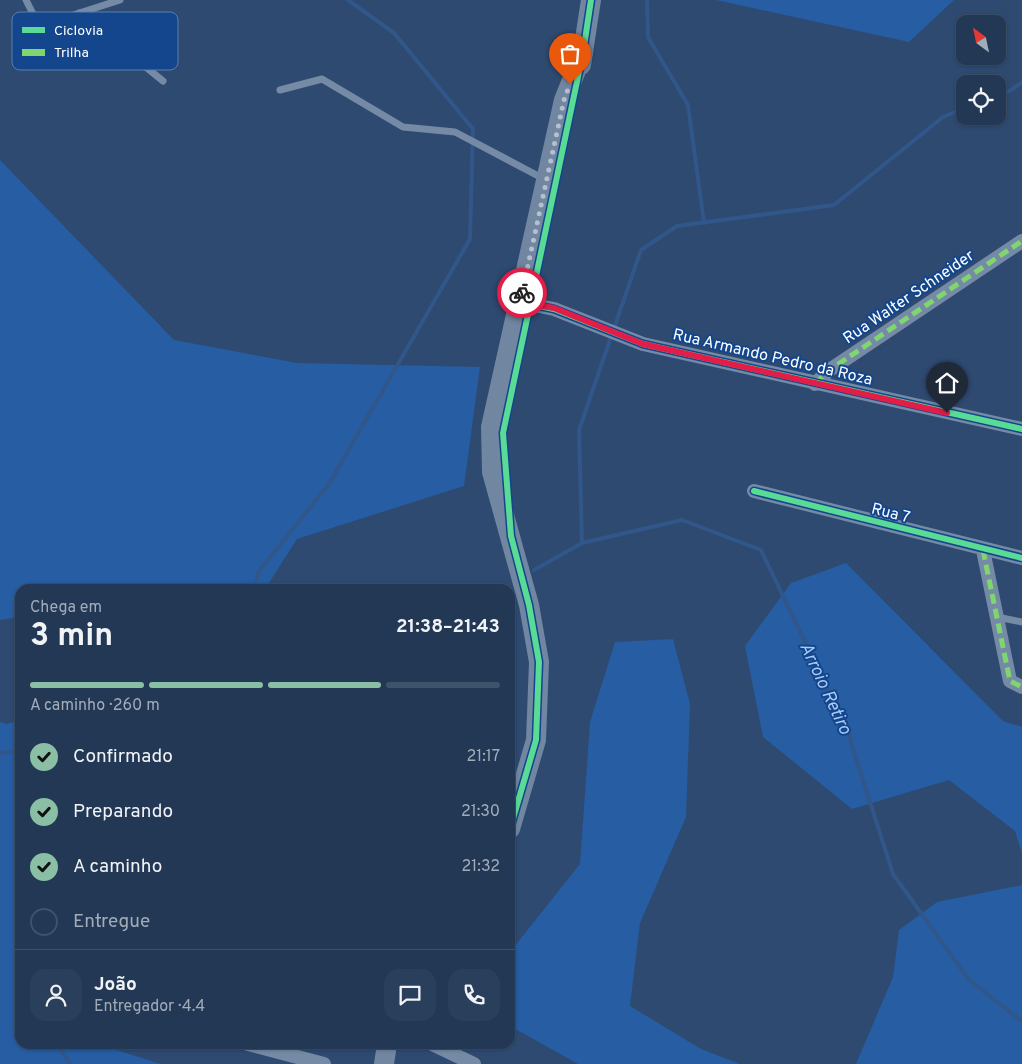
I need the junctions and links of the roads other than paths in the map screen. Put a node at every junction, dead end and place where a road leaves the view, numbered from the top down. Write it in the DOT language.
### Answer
graph roads {
  1 [pos="26,0"];
  2 [pos="120,0"];
  3 [pos="591,0"];
  4 [pos="32,12"];
  5 [pos="82,12"];
  6 [pos="583,53"];
  7 [pos="149,70"];
  8 [pos="163,81"];
  9 [pos="280,90"];
  10 [pos="547,180"];
  11 [pos="1020,245"];
  12 [pos="526,303"];
  13 [pos="816,384"];
  14 [pos="1022,429"];
  15 [pos="754,491"];
  16 [pos="984,550"];
  17 [pos="1022,558"];
  18 [pos="997,617"];
  19 [pos="1022,622"];
  20 [pos="1022,687"];
  21 [pos="515,812"];
  22 [pos="267,1049"];
  23 [pos="386,1049"];
  24 [pos="442,1049"];
  25 [pos="324,1064"];
  26 [pos="384,1064"];
  27 [pos="474,1064"];
  1 -- 4 [label="lane"];
  2 -- 5 [label="lane"];
  3 -- 6 [label="main road"];
  6 -- 10 [label="main road"];
  6 -- 12 [label="main road"];
  7 -- 8 [label="lane"];
  9 -- 10 [label="lane"];
  10 -- 12 [label="main road"];
  11 -- 13 [label="street, Rua Walter Schneider"];
  12 -- 13 [label="street, Rua Armando Pedro da Roza"];
  12 -- 21 [label="main road"];
  13 -- 14 [label="street, Rua Armando Pedro da Roza"];
  15 -- 16 [label="street, Rua 7"];
  16 -- 17 [label="street, Rua 7"];
  16 -- 18 [label="street"];
  18 -- 19 [label="lane"];
  18 -- 20 [label="street"];
  22 -- 25 [label="street"];
  23 -- 26 [label="main road"];
  24 -- 27 [label="street"];
}
